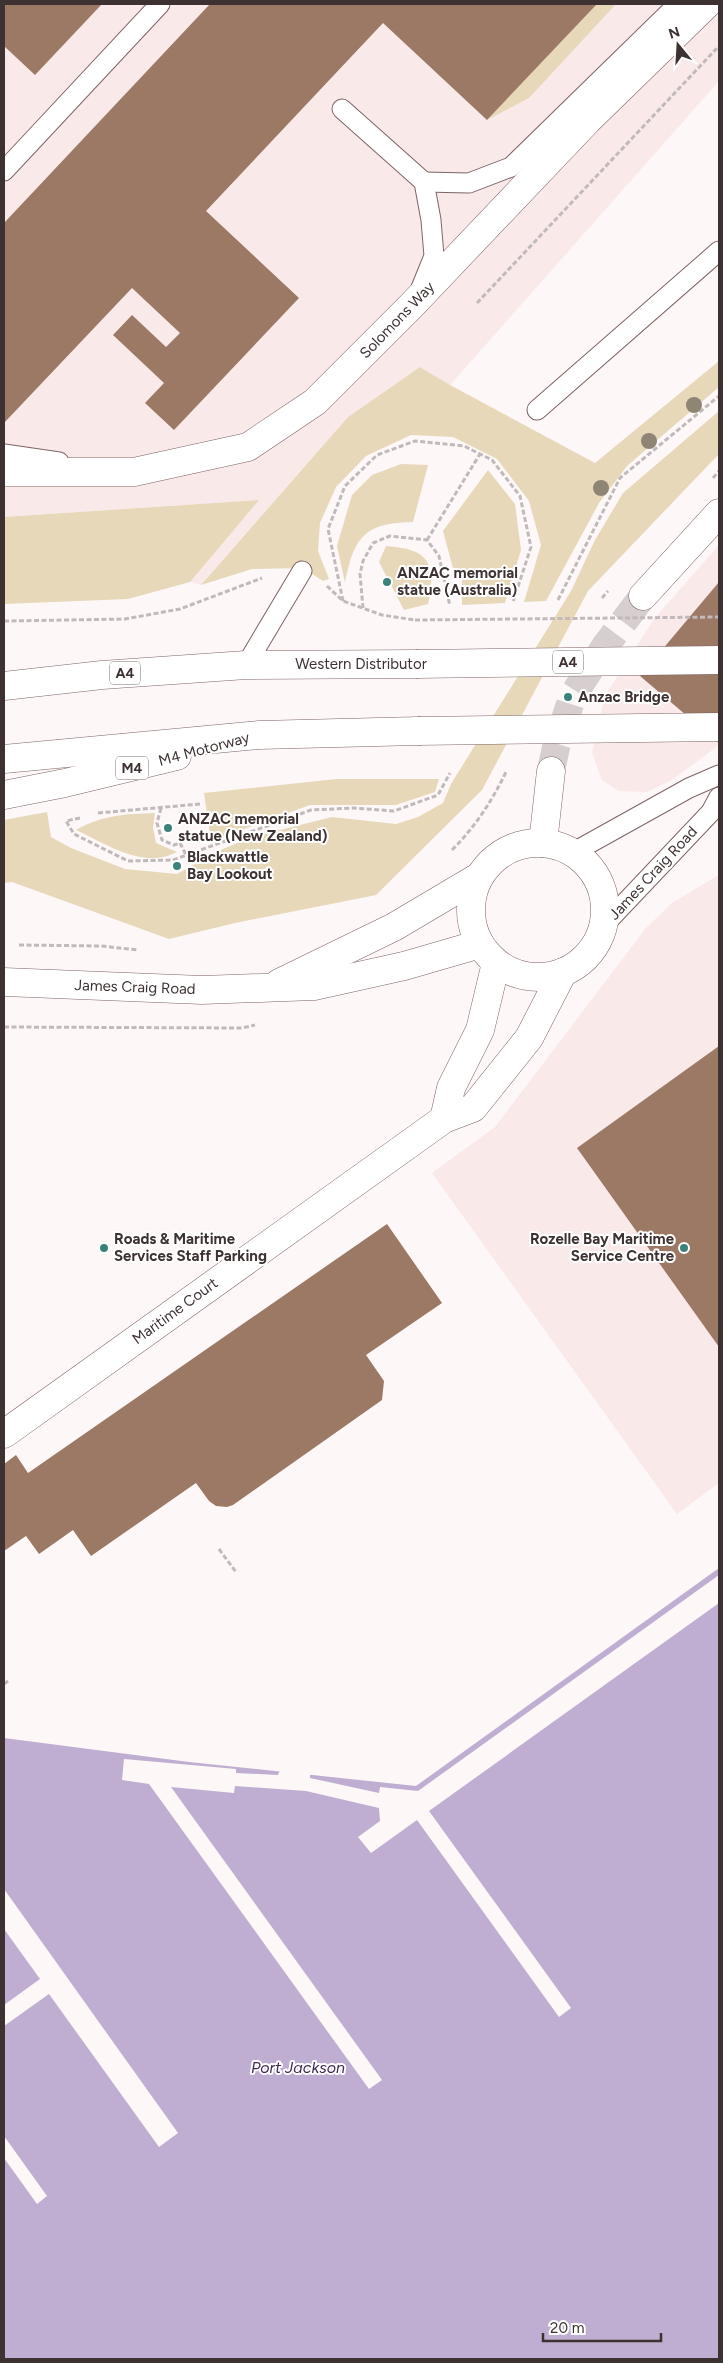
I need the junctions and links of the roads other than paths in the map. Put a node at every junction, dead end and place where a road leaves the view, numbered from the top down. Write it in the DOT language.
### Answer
graph roads {
  1 [pos="160,4"];
  2 [pos="678,4"];
  3 [pos="707,4"];
  4 [pos="342,109"];
  5 [pos="4,171"];
  6 [pos="424,182"];
  7 [pos="719,251"];
  8 [pos="412,305"];
  9 [pos="537,410"];
  10 [pos="4,454"];
  11 [pos="4,472"];
  12 [pos="134,472"];
  13 [pos="719,513"];
  14 [pos="302,571"];
  15 [pos="643,596"];
  16 [pos="719,660"];
  17 [pos="246,665"];
  18 [pos="4,686"];
  19 [pos="719,727"];
  20 [pos="259,735"];
  21 [pos="4,759"];
  22 [pos="551,771"];
  23 [pos="719,775"];
  24 [pos="4,795"];
  25 [pos="719,796"];
  26 [pos="544,842"];
  27 [pos="574,852"];
  28 [pos="480,876"];
  29 [pos="604,925"];
  30 [pos="488,954"];
  31 [pos="563,972"];
  32 [pos="4,982"];
  33 [pos="266,989"];
  34 [pos="444,1119"];
  35 [pos="4,1434"];
  1 -- 5 [label="lane"];
  2 -- 6 [label="lane"];
  3 -- 8 [label="main road, Solomons Way"];
  4 -- 6 [label="lane"];
  6 -- 8 [label="lane"];
  7 -- 9 [label="lane"];
  8 -- 12 [label="main road, Solomons Way"];
  10 -- 12 [label="lane"];
  11 -- 12 [label="main road, Solomons Way"];
  13 -- 15 [label="main road"];
  14 -- 17 [label="lane"];
  16 -- 17 [label="main road, Western Distributor / A4, bridge"];
  17 -- 18 [label="main road, Western Distributor / A4"];
  19 -- 20 [label="main road, bridge"];
  20 -- 21 [label="main road"];
  20 -- 24 [label="main road, M4 Motorway / M4"];
  22 -- 26 [label="main road"];
  23 -- 27 [label="lane"];
  25 -- 29 [label="lane, James Craig Road"];
  26 -- 27 [label="main road"];
  26 -- 28 [label="main road"];
  27 -- 29 [label="main road"];
  28 -- 30 [label="main road"];
  28 -- 33 [label="main road, James Craig Road"];
  29 -- 31 [label="main road"];
  30 -- 31 [label="main road"];
  30 -- 33 [label="main road, James Craig Road"];
  30 -- 34 [label="main road"];
  31 -- 34 [label="main road, Maritime Court"];
  32 -- 33 [label="main road, James Craig Road"];
  34 -- 35 [label="main road, Maritime Court"];
}
